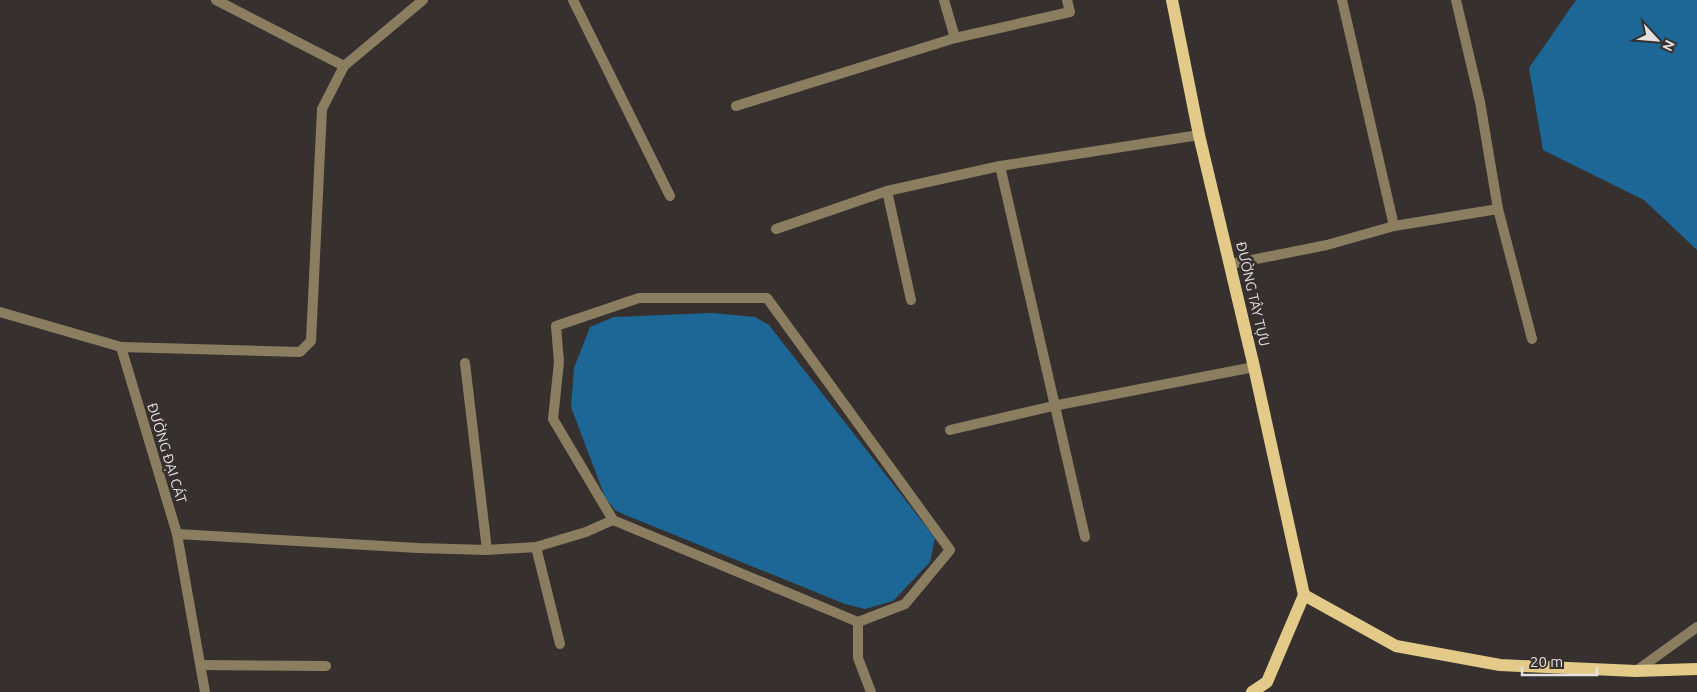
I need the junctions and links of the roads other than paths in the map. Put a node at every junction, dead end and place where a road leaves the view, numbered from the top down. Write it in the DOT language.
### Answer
graph roads {
  1 [pos="216,0"];
  2 [pos="423,0"];
  3 [pos="572,0"];
  4 [pos="944,0"];
  5 [pos="1067,0"];
  6 [pos="1172,0"];
  7 [pos="1342,0"];
  8 [pos="1456,0"];
  9 [pos="955,38"];
  10 [pos="344,66"];
  11 [pos="736,106"];
  12 [pos="1199,135"];
  13 [pos="1000,166"];
  14 [pos="887,191"];
  15 [pos="670,196"];
  16 [pos="1498,208"];
  17 [pos="1394,226"];
  18 [pos="776,229"];
  19 [pos="1231,264"];
  20 [pos="911,300"];
  21 [pos="0,312"];
  22 [pos="1532,339"];
  23 [pos="121,347"];
  24 [pos="465,363"];
  25 [pos="1254,367"];
  26 [pos="1053,406"];
  27 [pos="950,430"];
  28 [pos="613,520"];
  29 [pos="177,534"];
  30 [pos="1085,537"];
  31 [pos="536,547"];
  32 [pos="487,550"];
  33 [pos="1304,595"];
  34 [pos="858,622"];
  35 [pos="1697,627"];
  36 [pos="560,644"];
  37 [pos="201,665"];
  38 [pos="326,666"];
  39 [pos="1697,669"];
  40 [pos="1636,671"];
  41 [pos="205,692"];
  42 [pos="871,692"];
  43 [pos="1252,692"];
  1 -- 10 [label="street"];
  2 -- 10 [label="street"];
  3 -- 15 [label="street"];
  4 -- 9 [label="street"];
  5 -- 9 [label="street"];
  6 -- 12 [label="main road, ĐƯỜNG TÂY TỰU"];
  7 -- 17 [label="street"];
  8 -- 16 [label="street"];
  9 -- 11 [label="street"];
  10 -- 23 [label="street"];
  12 -- 13 [label="street"];
  12 -- 19 [label="main road, ĐƯỜNG TÂY TỰU"];
  13 -- 14 [label="street"];
  13 -- 26 [label="street"];
  14 -- 18 [label="street"];
  14 -- 20 [label="street"];
  16 -- 17 [label="street"];
  16 -- 22 [label="street"];
  17 -- 19 [label="street"];
  19 -- 25 [label="main road, ĐƯỜNG TÂY TỰU"];
  21 -- 23 [label="street"];
  23 -- 29 [label="street, ĐƯỜNG ĐẠI CÁT"];
  24 -- 32 [label="street"];
  25 -- 26 [label="street"];
  25 -- 33 [label="main road, ĐƯỜNG TÂY TỰU"];
  26 -- 27 [label="street"];
  26 -- 30 [label="street"];
  28 -- 31 [label="street"];
  28 -- 34 [label="street"];
  28 -- 34 [label="street"];
  29 -- 32 [label="street"];
  29 -- 37 [label="street, ĐƯỜNG ĐẠI CÁT"];
  31 -- 32 [label="street"];
  31 -- 36 [label="street"];
  33 -- 40 [label="main road"];
  33 -- 43 [label="main road"];
  34 -- 42 [label="street"];
  35 -- 40 [label="street"];
  37 -- 38 [label="street"];
  37 -- 41 [label="street, ĐƯỜNG ĐẠI CÁT"];
  39 -- 40 [label="main road"];
}
